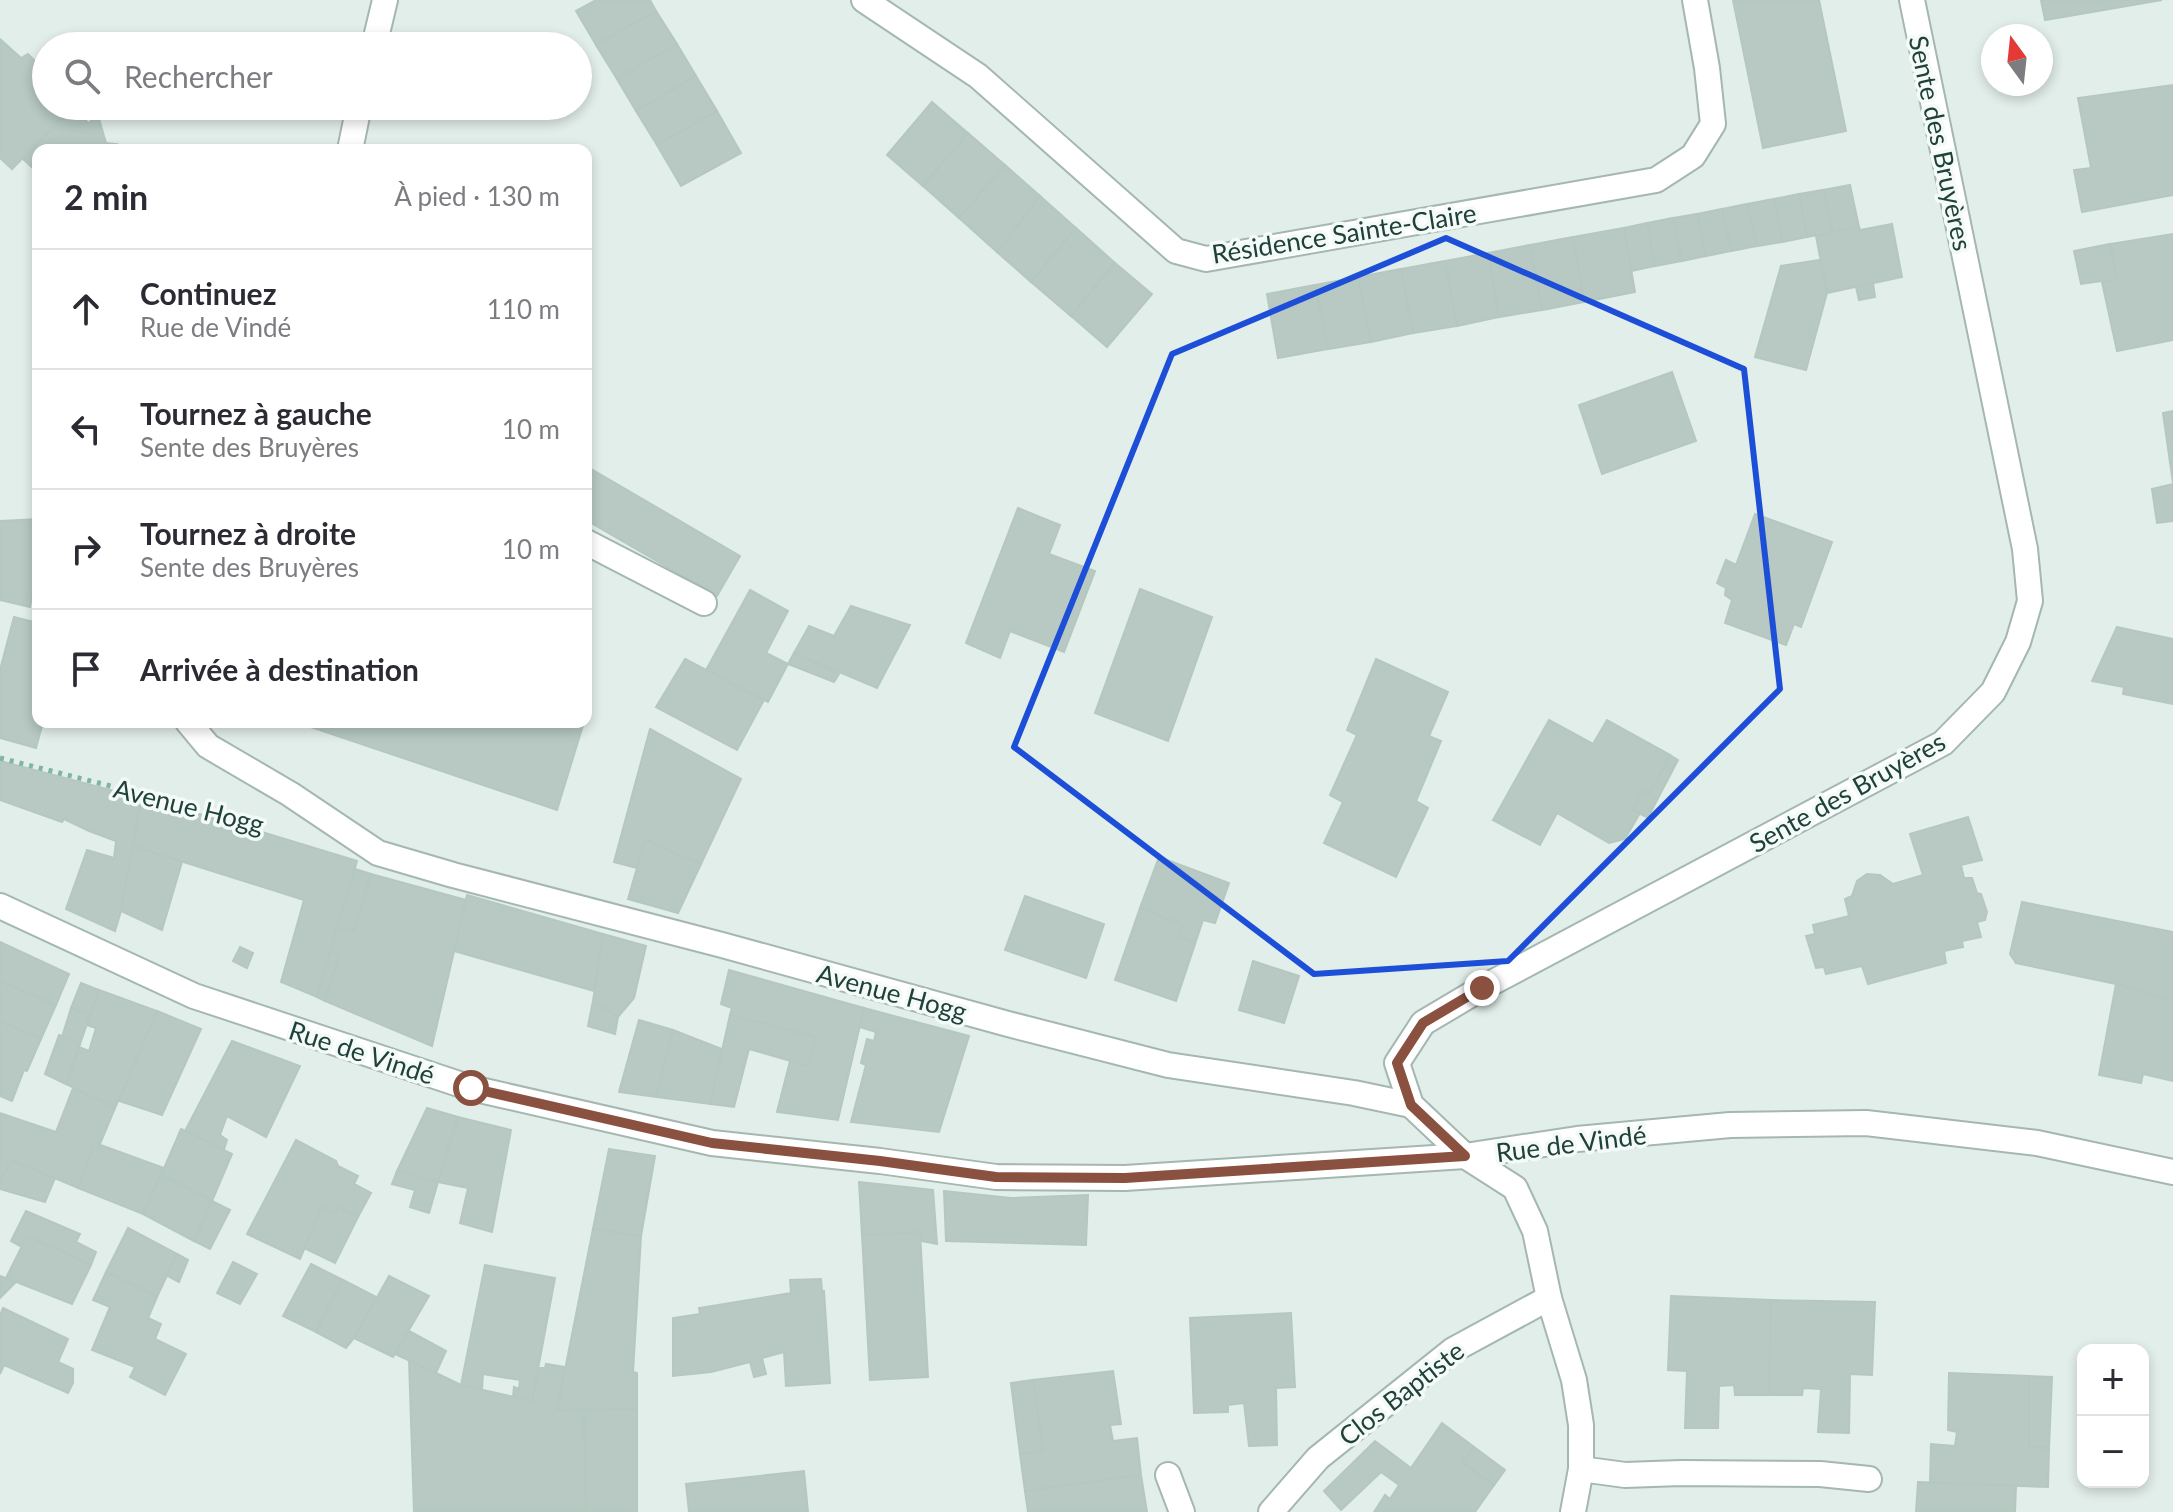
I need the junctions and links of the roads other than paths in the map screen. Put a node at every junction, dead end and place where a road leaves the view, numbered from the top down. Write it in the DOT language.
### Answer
graph roads {
  1 [pos="385,0"];
  2 [pos="864,0"];
  3 [pos="1695,0"];
  4 [pos="1912,0"];
  5 [pos="377,32"];
  6 [pos="356,120"];
  7 [pos="351,144"];
  8 [pos="592,545"];
  9 [pos="704,603"];
  10 [pos="193,728"];
  11 [pos="4,903"];
  12 [pos="1411,1105"];
  13 [pos="1465,1156"];
  14 [pos="2173,1172"];
  15 [pos="1549,1298"];
  16 [pos="1581,1469"];
  17 [pos="1168,1475"];
  18 [pos="1869,1479"];
  19 [pos="1182,1512"];
  20 [pos="1271,1512"];
  21 [pos="1573,1512"];
  1 -- 5 [label="street"];
  2 -- 3 [label="street, Résidence Sainte-Claire"];
  4 -- 12 [label="street, Sente des Bruyères"];
  6 -- 7 [label="street"];
  8 -- 9 [label="street"];
  10 -- 12 [label="street, Avenue Hogg"];
  11 -- 13 [label="street, Rue de Vindé"];
  12 -- 13 [label="street, Sente des Bruyères"];
  13 -- 14 [label="street, Rue de Vindé"];
  13 -- 15 [label="street"];
  15 -- 16 [label="street"];
  15 -- 20 [label="street, Clos Baptiste"];
  16 -- 18 [label="street"];
  16 -- 21 [label="street"];
  17 -- 19 [label="street"];
}
